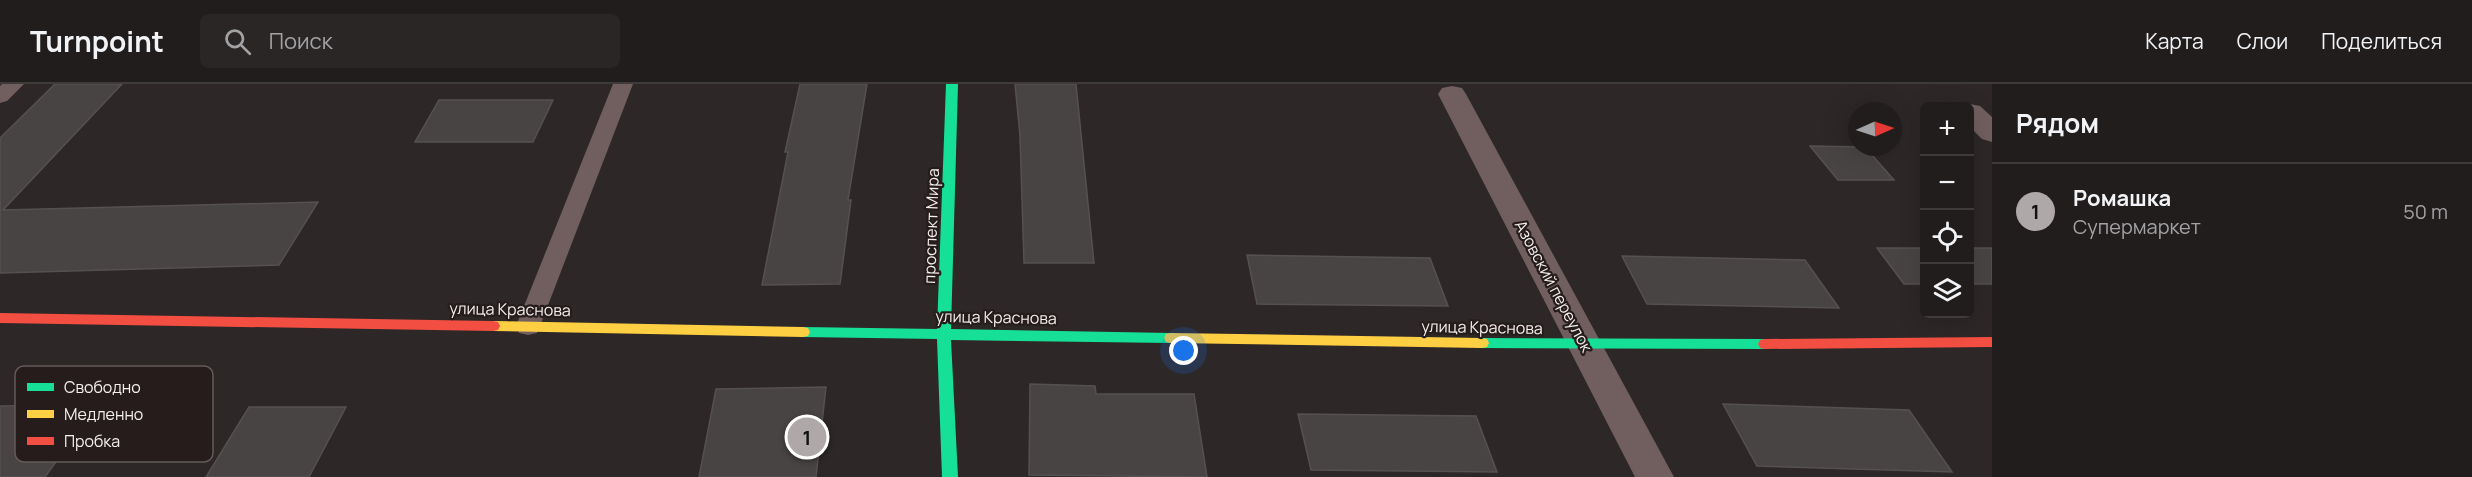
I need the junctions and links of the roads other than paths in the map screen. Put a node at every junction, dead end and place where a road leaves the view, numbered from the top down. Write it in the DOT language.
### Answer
graph roads {
  1 [pos="14,84"];
  2 [pos="623,84"];
  3 [pos="952,84"];
  4 [pos="1452,94"];
  5 [pos="0,97"];
  6 [pos="1974,116"];
  7 [pos="1992,133"];
  8 [pos="3,322"];
  9 [pos="528,326"];
  10 [pos="944,333"];
  11 [pos="1992,342"];
  12 [pos="1585,345"];
  13 [pos="950,477"];
  14 [pos="1655,477"];
  1 -- 5 [label="lane"];
  2 -- 9 [label="lane"];
  3 -- 10 [label="street, проспект Мира"];
  4 -- 12 [label="street, Азовский переулок"];
  6 -- 7 [label="street"];
  8 -- 9 [label="street, улица Краснова"];
  9 -- 10 [label="street, улица Краснова"];
  10 -- 12 [label="street, улица Краснова"];
  10 -- 13 [label="street, проспект Мира"];
  11 -- 12 [label="street, улица Краснова"];
  12 -- 14 [label="street, Азовский переулок"];
}
